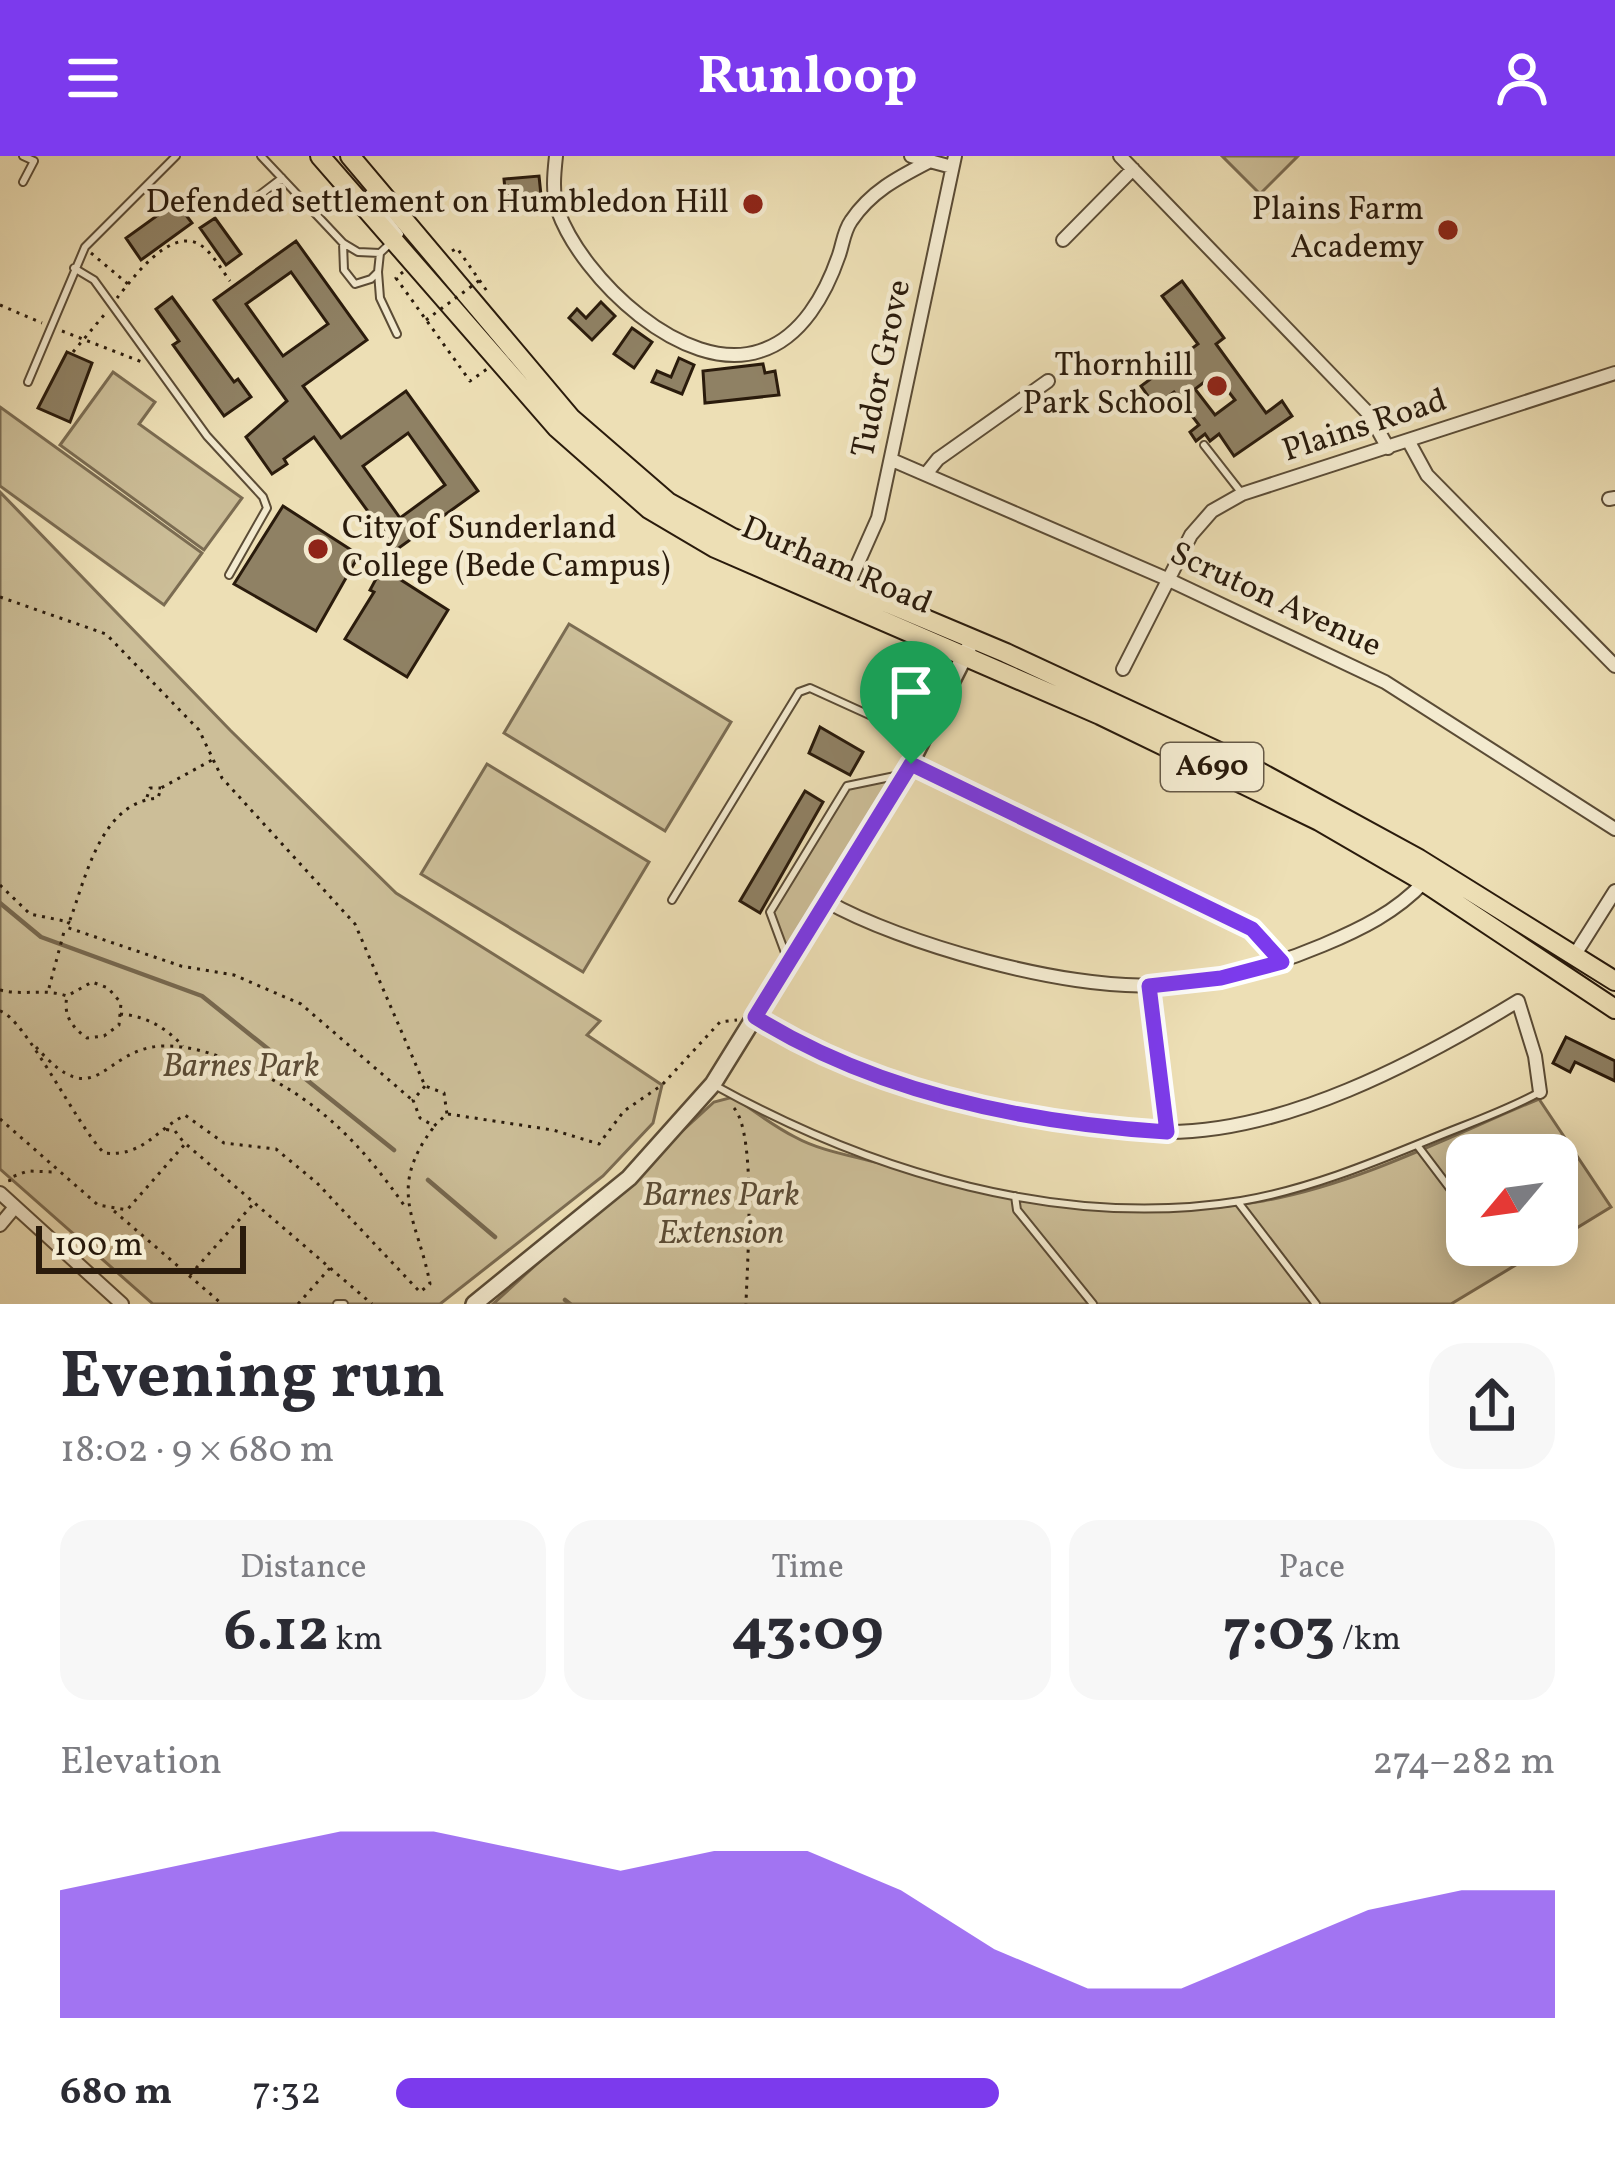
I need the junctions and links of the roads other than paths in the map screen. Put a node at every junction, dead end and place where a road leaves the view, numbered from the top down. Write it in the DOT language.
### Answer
graph roads {
  1 [pos="23,156"];
  2 [pos="176,156"];
  3 [pos="261,156"];
  4 [pos="320,156"];
  5 [pos="556,156"];
  6 [pos="911,156"];
  7 [pos="1120,156"];
  8 [pos="352,159"];
  9 [pos="930,161"];
  10 [pos="954,162"];
  11 [pos="1133,169"];
  12 [pos="282,178"];
  13 [pos="23,182"];
  14 [pos="257,197"];
  15 [pos="1063,239"];
  16 [pos="343,243"];
  17 [pos="387,247"];
  18 [pos="74,268"];
  19 [pos="378,272"];
  20 [pos="397,334"];
  21 [pos="1615,373"];
  22 [pos="1048,381"];
  23 [pos="28,382"];
  24 [pos="1409,442"];
  25 [pos="1204,445"];
  26 [pos="1388,448"];
  27 [pos="892,460"];
  28 [pos="926,474"];
  29 [pos="1242,494"];
  30 [pos="229,575"];
  31 [pos="1167,580"];
  32 [pos="844,595"];
  33 [pos="969,647"];
  34 [pos="1615,666"];
  35 [pos="1123,669"];
  36 [pos="923,740"];
  37 [pos="908,769"];
  38 [pos="1615,829"];
  39 [pos="1424,882"];
  40 [pos="1615,891"];
  41 [pos="672,900"];
  42 [pos="826,901"];
  43 [pos="1574,956"];
  44 [pos="789,961"];
  45 [pos="1282,962"];
  46 [pos="1562,975"];
  47 [pos="1615,981"];
  48 [pos="1149,986"];
  49 [pos="1615,1009"];
  50 [pos="751,1022"];
  51 [pos="713,1084"];
  52 [pos="1540,1091"];
  53 [pos="1167,1132"];
  54 [pos="1417,1145"];
  55 [pos="1446,1183"];
  56 [pos="0,1193"];
  57 [pos="1016,1196"];
  58 [pos="1238,1202"];
  59 [pos="15,1207"];
  60 [pos="0,1225"];
  61 [pos="122,1304"];
  62 [pos="474,1304"];
  63 [pos="1093,1304"];
  64 [pos="1316,1304"];
  1 -- 13 [label="lane"];
  2 -- 18 [label="lane"];
  3 -- 12 [label="lane"];
  4 -- 17 [label="highway, Durham Road / A690"];
  5 -- 9 [label="street"];
  6 -- 9 [label="street"];
  7 -- 11 [label="street"];
  8 -- 17 [label="lane"];
  8 -- 32 [label="highway, Durham Road / A690"];
  9 -- 10 [label="street"];
  10 -- 27 [label="street, Tudor Grove"];
  11 -- 15 [label="street"];
  11 -- 26 [label="street"];
  12 -- 14 [label="lane"];
  12 -- 16 [label="lane"];
  16 -- 17 [label="lane"];
  16 -- 19 [label="lane"];
  17 -- 19 [label="lane"];
  17 -- 32 [label="highway, Durham Road / A690"];
  18 -- 23 [label="lane"];
  18 -- 30 [label="lane"];
  19 -- 20 [label="lane"];
  21 -- 24 [label="street, Plains Road"];
  22 -- 28 [label="street"];
  24 -- 26 [label="street, Plains Road"];
  24 -- 34 [label="street"];
  25 -- 29 [label="lane"];
  26 -- 29 [label="street, Plains Road"];
  27 -- 28 [label="street, Scruton Avenue"];
  27 -- 32 [label="street, Tudor Grove"];
  28 -- 31 [label="street, Scruton Avenue"];
  29 -- 31 [label="street, Plains Road"];
  31 -- 35 [label="street, Plains Road"];
  31 -- 38 [label="street, Scruton Avenue"];
  32 -- 33 [label="highway, Durham Road / A690"];
  33 -- 36 [label="street"];
  33 -- 39 [label="highway, Durham Road / A690"];
  33 -- 43 [label="highway, Durham Road / A690"];
  36 -- 37 [label="street"];
  36 -- 41 [label="lane"];
  37 -- 42 [label="street"];
  37 -- 44 [label="lane"];
  37 -- 45 [label="street"];
  39 -- 45 [label="street"];
  39 -- 46 [label="highway, Durham Road / A690"];
  40 -- 43 [label="street"];
  42 -- 44 [label="street"];
  42 -- 48 [label="street"];
  43 -- 46 [label="highway"];
  43 -- 47 [label="highway, Durham Road / A690"];
  44 -- 50 [label="street"];
  45 -- 48 [label="street"];
  46 -- 49 [label="highway, Durham Road / A690"];
  48 -- 53 [label="street"];
  50 -- 51 [label="street"];
  50 -- 53 [label="street"];
  51 -- 57 [label="lane"];
  51 -- 62 [label="street"];
  52 -- 53 [label="street"];
  52 -- 54 [label="lane"];
  54 -- 55 [label="lane"];
  54 -- 58 [label="lane"];
  56 -- 59 [label="street"];
  57 -- 58 [label="lane"];
  57 -- 63 [label="lane"];
  58 -- 64 [label="lane"];
  59 -- 60 [label="street"];
  59 -- 61 [label="street"];
}
